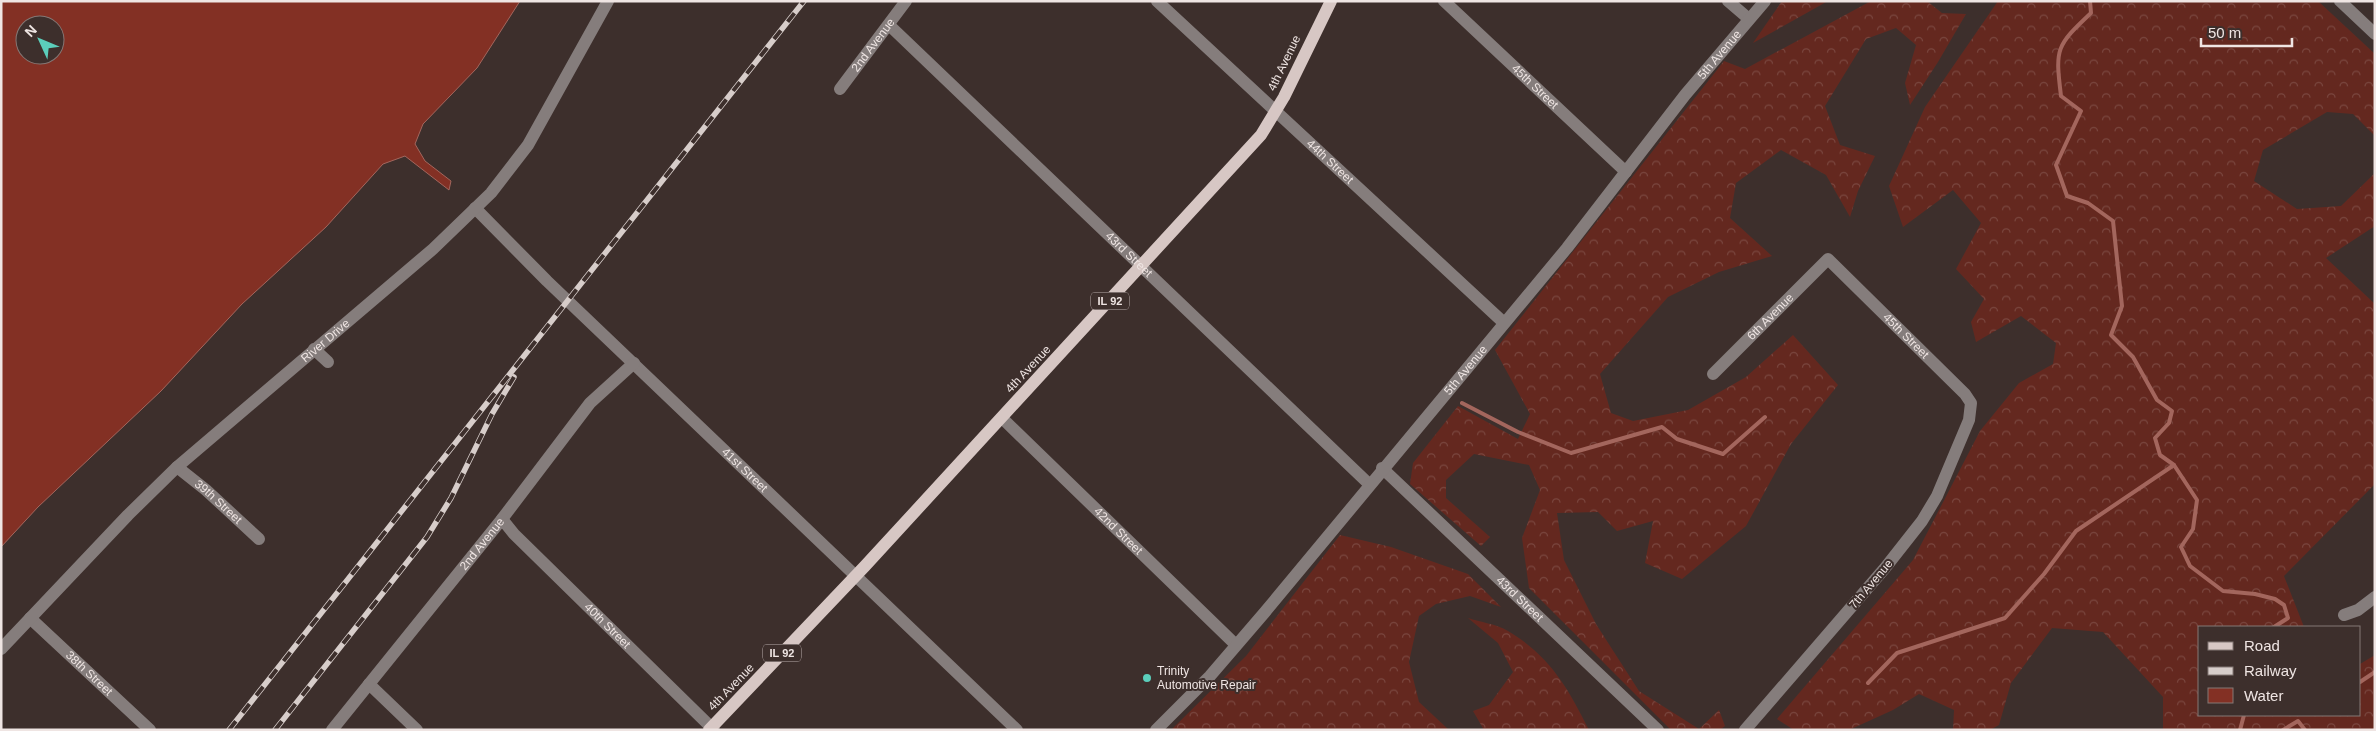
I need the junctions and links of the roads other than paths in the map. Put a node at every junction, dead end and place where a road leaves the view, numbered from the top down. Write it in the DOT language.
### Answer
graph roads {
  1 [pos="608,1"];
  2 [pos="906,1"];
  3 [pos="1157,1"];
  4 [pos="1331,1"];
  5 [pos="1444,1"];
  6 [pos="1728,1"];
  7 [pos="1765,1"];
  8 [pos="2340,1"];
  9 [pos="1749,19"];
  10 [pos="888,25"];
  11 [pos="2375,34"];
  12 [pos="840,89"];
  13 [pos="1276,111"];
  14 [pos="1626,172"];
  15 [pos="475,208"];
  16 [pos="1828,259"];
  17 [pos="1140,267"];
  18 [pos="1503,322"];
  19 [pos="314,349"];
  20 [pos="328,362"];
  21 [pos="634,363"];
  22 [pos="1713,374"];
  23 [pos="1002,418"];
  24 [pos="1969,420"];
  25 [pos="177,467"];
  26 [pos="1382,468"];
  27 [pos="1369,484"];
  28 [pos="502,519"];
  29 [pos="259,539"];
  30 [pos="856,577"];
  31 [pos="2375,597"];
  32 [pos="2344,615"];
  33 [pos="30,618"];
  34 [pos="1236,645"];
  35 [pos="1,649"];
  36 [pos="369,684"];
  37 [pos="711,729"];
  38 [pos="150,730"];
  39 [pos="332,730"];
  40 [pos="417,730"];
  41 [pos="1018,730"];
  42 [pos="1156,730"];
  43 [pos="1658,730"];
  44 [pos="1745,730"];
  1 -- 15 [label="street, River Drive"];
  2 -- 10 [label="street, 2nd Avenue"];
  3 -- 13 [label="street, 44th Street"];
  4 -- 13 [label="main road, 4th Avenue / IL 92"];
  5 -- 14 [label="street, 45th Street"];
  6 -- 9 [label="street"];
  7 -- 9 [label="street, 5th Avenue"];
  8 -- 11 [label="street"];
  9 -- 14 [label="street, 5th Avenue"];
  10 -- 12 [label="street, 2nd Avenue"];
  10 -- 17 [label="street, 43rd Street"];
  13 -- 17 [label="main road, 4th Avenue / IL 92"];
  13 -- 18 [label="street, 44th Street"];
  14 -- 18 [label="street, 5th Avenue"];
  15 -- 19 [label="street, River Drive"];
  15 -- 21 [label="street, 41st Street"];
  16 -- 22 [label="street, 6th Avenue"];
  16 -- 24 [label="street, 45th Street"];
  17 -- 23 [label="main road, 4th Avenue / IL 92"];
  17 -- 27 [label="street, 43rd Street"];
  18 -- 26 [label="street, 5th Avenue"];
  19 -- 20 [label="street"];
  19 -- 25 [label="street, River Drive"];
  21 -- 28 [label="street, 2nd Avenue"];
  21 -- 30 [label="street, 41st Street"];
  23 -- 30 [label="main road, 4th Avenue / IL 92"];
  23 -- 34 [label="street, 42nd Street"];
  24 -- 44 [label="street, 7th Avenue"];
  25 -- 29 [label="street, 39th Street"];
  25 -- 33 [label="street, River Drive"];
  26 -- 27 [label="street, 5th Avenue"];
  26 -- 43 [label="street, 43rd Street"];
  27 -- 34 [label="street, 5th Avenue"];
  28 -- 36 [label="street, 2nd Avenue"];
  28 -- 37 [label="street, 40th Street"];
  30 -- 37 [label="main road, 4th Avenue / IL 92"];
  30 -- 41 [label="street, 41st Street"];
  31 -- 32 [label="street"];
  33 -- 35 [label="street, River Drive"];
  33 -- 38 [label="street, 38th Street"];
  34 -- 42 [label="street, 5th Avenue"];
  36 -- 39 [label="street, 2nd Avenue"];
  36 -- 40 [label="street"];
}
